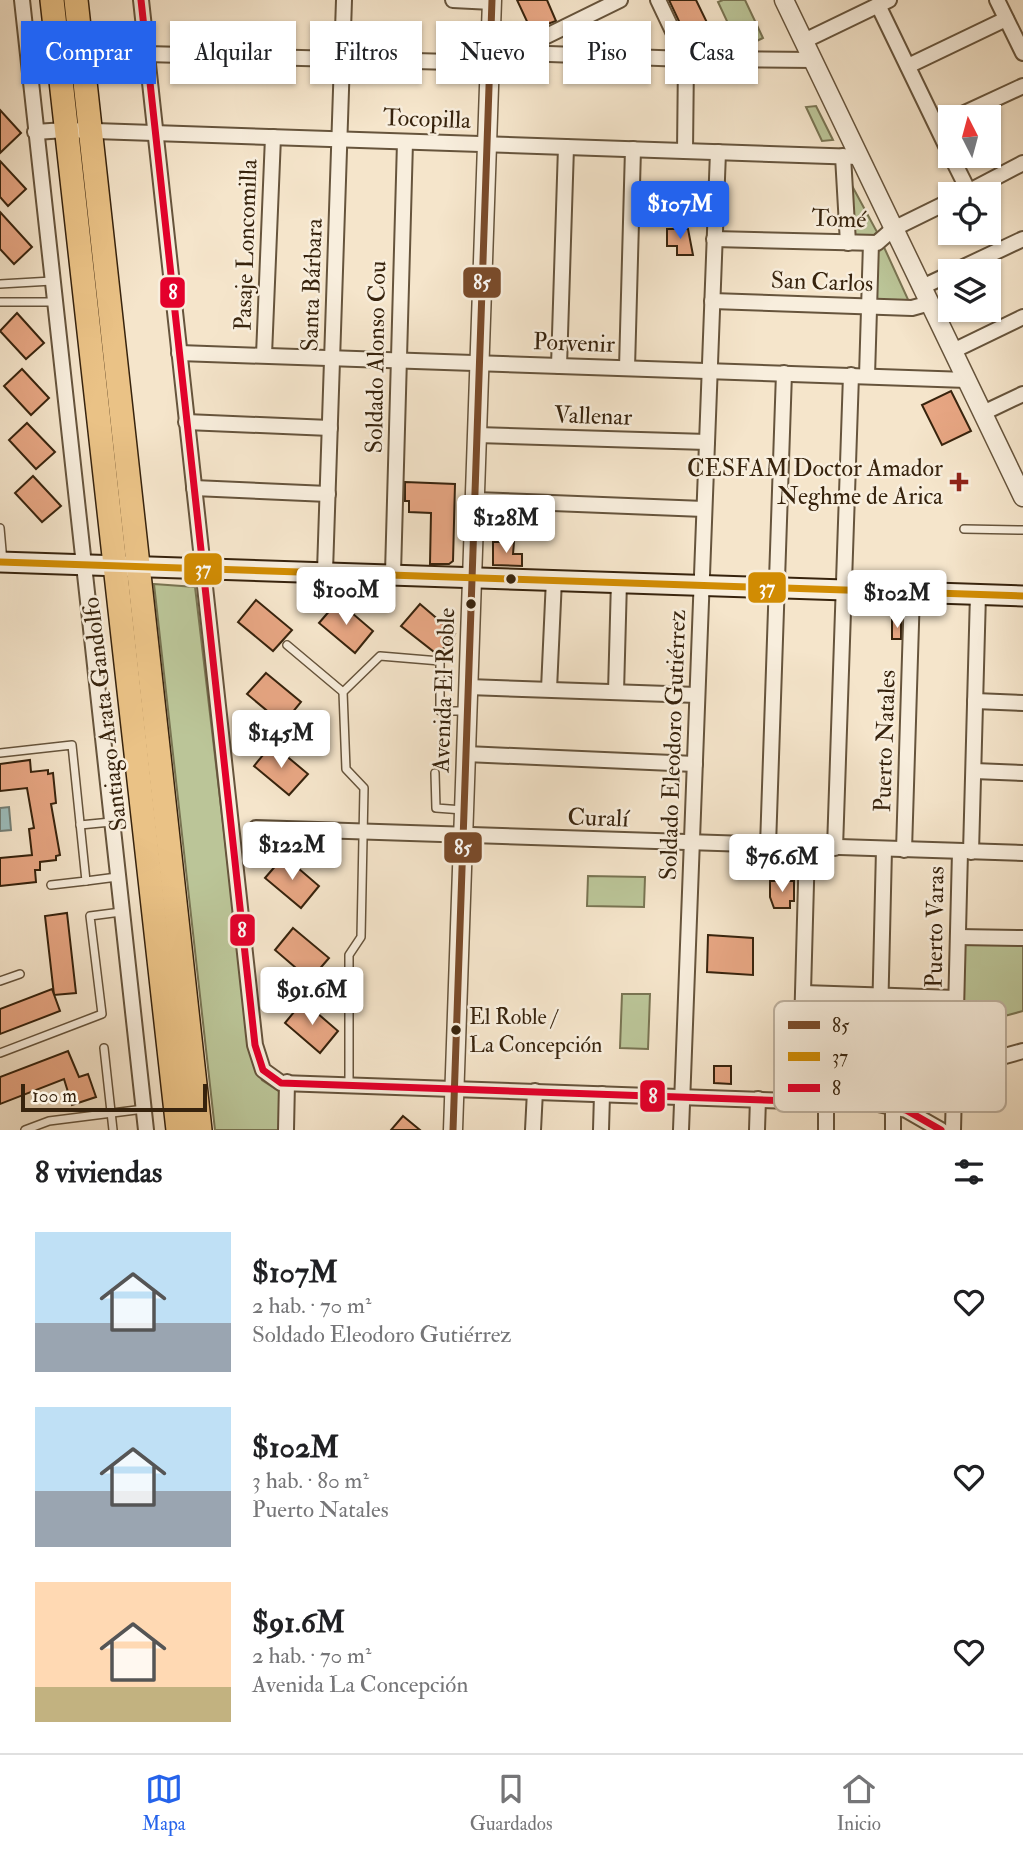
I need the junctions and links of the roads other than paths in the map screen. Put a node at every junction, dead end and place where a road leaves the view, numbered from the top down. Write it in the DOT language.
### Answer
graph roads {
  1 [pos="22,0"];
  2 [pos="52,0"];
  3 [pos="76,0"];
  4 [pos="141,0"];
  5 [pos="344,0"];
  6 [pos="453,0"];
  7 [pos="620,0"];
  8 [pos="658,0"];
  9 [pos="784,0"];
  10 [pos="997,0"];
  11 [pos="492,1"];
  12 [pos="883,3"];
  13 [pos="1006,19"];
  14 [pos="143,21"];
  15 [pos="343,21"];
  16 [pos="491,21"];
  17 [pos="668,21"];
  18 [pos="549,35"];
  19 [pos="804,41"];
  20 [pos="1023,53"];
  21 [pos="156,54"];
  22 [pos="549,55"];
  23 [pos="310,58"];
  24 [pos="665,58"];
  25 [pos="758,60"];
  26 [pos="813,60"];
  27 [pos="908,66"];
  28 [pos="149,84"];
  29 [pos="341,84"];
  30 [pos="489,84"];
  31 [pos="686,84"];
  32 [pos="1023,86"];
  33 [pos="982,105"];
  34 [pos="938,114"];
  35 [pos="66,130"];
  36 [pos="90,131"];
  37 [pos="35,132"];
  38 [pos="155,133"];
  39 [pos="273,137"];
  40 [pos="339,139"];
  41 [pos="404,142"];
  42 [pos="487,144"];
  43 [pos="566,147"];
  44 [pos="633,149"];
  45 [pos="685,151"];
  46 [pos="718,152"];
  47 [pos="851,156"];
  48 [pos="1023,163"];
  49 [pos="987,182"];
  50 [pos="938,207"];
  51 [pos="893,229"];
  52 [pos="714,239"];
  53 [pos="1023,239"];
  54 [pos="848,243"];
  55 [pos="871,243"];
  56 [pos="980,259"];
  57 [pos="52,281"];
  58 [pos="0,284"];
  59 [pos="938,284"];
  60 [pos="926,295"];
  61 [pos="712,300"];
  62 [pos="0,302"];
  63 [pos="55,302"];
  64 [pos="868,307"];
  65 [pos="1023,317"];
  66 [pos="953,351"];
  67 [pos="179,353"];
  68 [pos="264,355"];
  69 [pos="332,358"];
  70 [pos="399,360"];
  71 [pos="480,363"];
  72 [pos="559,366"];
  73 [pos="627,368"];
  74 [pos="709,371"];
  75 [pos="784,373"];
  76 [pos="851,375"];
  77 [pos="867,376"];
  78 [pos="967,380"];
  79 [pos="1023,394"];
  80 [pos="983,413"];
  81 [pos="187,422"];
  82 [pos="330,428"];
  83 [pos="477,435"];
  84 [pos="707,442"];
  85 [pos="1018,472"];
  86 [pos="194,488"];
  87 [pos="328,494"];
  88 [pos="1023,497"];
  89 [pos="475,500"];
  90 [pos="704,509"];
  91 [pos="0,528"];
  92 [pos="964,529"];
  93 [pos="1023,530"];
  94 [pos="2,562"];
  95 [pos="83,564"];
  96 [pos="114,565"];
  97 [pos="139,566"];
  98 [pos="202,567"];
  99 [pos="325,571"];
  100 [pos="393,573"];
  101 [pos="472,576"];
  102 [pos="554,579"];
  103 [pos="619,581"];
  104 [pos="701,584"];
  105 [pos="777,587"];
  106 [pos="843,589"];
  107 [pos="912,592"];
  108 [pos="978,594"];
  109 [pos="1023,596"];
  110 [pos="287,645"];
  111 [pos="468,687"];
  112 [pos="549,689"];
  113 [pos="343,692"];
  114 [pos="616,692"];
  115 [pos="697,695"];
  116 [pos="975,701"];
  117 [pos="1023,703"];
  118 [pos="467,711"];
  119 [pos="0,753"];
  120 [pos="466,754"];
  121 [pos="695,764"];
  122 [pos="974,771"];
  123 [pos="1023,772"];
  124 [pos="435,773"];
  125 [pos="464,810"];
  126 [pos="111,822"];
  127 [pos="80,825"];
  128 [pos="256,828"];
  129 [pos="365,833"];
  130 [pos="463,837"];
  131 [pos="692,844"];
  132 [pos="768,846"];
  133 [pos="807,847"];
  134 [pos="835,848"];
  135 [pos="884,849"];
  136 [pos="904,850"];
  137 [pos="966,852"];
  138 [pos="1023,853"];
  139 [pos="117,877"];
  140 [pos="86,881"];
  141 [pos="51,885"];
  142 [pos="121,912"];
  143 [pos="958,937"];
  144 [pos="1023,938"];
  145 [pos="20,974"];
  146 [pos="0,981"];
  147 [pos="803,993"];
  148 [pos="880,995"];
  149 [pos="956,998"];
  150 [pos="803,1001"];
  151 [pos="880,1001"];
  152 [pos="956,1001"];
  153 [pos="104,1048"];
  154 [pos="1023,1051"];
  155 [pos="0,1052"];
  156 [pos="1006,1056"];
  157 [pos="287,1082"];
  158 [pos="349,1084"];
  159 [pos="454,1088"];
  160 [pos="535,1091"];
  161 [pos="602,1094"];
  162 [pos="682,1097"];
  163 [pos="758,1099"];
  164 [pos="774,1100"];
  165 [pos="144,1110"];
  166 [pos="827,1112"];
  167 [pos="893,1112"];
  168 [pos="909,1112"];
  169 [pos="953,1112"];
  170 [pos="111,1113"];
  171 [pos="25,1130"];
  172 [pos="113,1130"];
  173 [pos="146,1130"];
  174 [pos="178,1130"];
  175 [pos="200,1130"];
  176 [pos="286,1130"];
  177 [pos="453,1130"];
  178 [pos="533,1130"];
  179 [pos="601,1130"];
  180 [pos="681,1130"];
  181 [pos="757,1130"];
  182 [pos="826,1130"];
  183 [pos="893,1130"];
  184 [pos="941,1130"];
  185 [pos="953,1130"];
  1 -- 37 [label="street, Santiago Arata Gandolfo"];
  2 -- 35 [label="main road, Santiago Arata Gandolfo"];
  3 -- 36 [label="main road, Santiago Arata Gandolfo"];
  4 -- 14 [label="street"];
  5 -- 15 [label="street, Santa Bárbara"];
  6 -- 11 [label="street"];
  7 -- 18 [label="street"];
  8 -- 17 [label="street"];
  9 -- 19 [label="street"];
  10 -- 13 [label="street"];
  11 -- 16 [label="street, Avenida El Roble"];
  12 -- 19 [label="street"];
  12 -- 27 [label="street"];
  13 -- 20 [label="street"];
  13 -- 27 [label="street"];
  19 -- 26 [label="street"];
  21 -- 23 [label="street"];
  22 -- 24 [label="street"];
  25 -- 26 [label="street"];
  26 -- 47 [label="street"];
  27 -- 34 [label="street"];
  28 -- 38 [label="street"];
  29 -- 40 [label="street, Santa Bárbara"];
  30 -- 42 [label="street, Avenida El Roble"];
  31 -- 45 [label="street"];
  32 -- 33 [label="street"];
  35 -- 36 [label="street, Tocopilla"];
  35 -- 37 [label="street, Tocopilla"];
  35 -- 96 [label="main road, Santiago Arata Gandolfo"];
  36 -- 38 [label="street, Tocopilla"];
  36 -- 97 [label="main road, Santiago Arata Gandolfo"];
  37 -- 57 [label="street, Santiago Arata Gandolfo"];
  38 -- 39 [label="street, Tocopilla"];
  38 -- 67 [label="street"];
  39 -- 40 [label="street, Tocopilla"];
  39 -- 68 [label="street, Pasaje Loncomilla"];
  40 -- 41 [label="street, Tocopilla"];
  40 -- 69 [label="street, Santa Bárbara"];
  41 -- 42 [label="street, Tocopilla"];
  41 -- 70 [label="street, Soldado Alonso Cou"];
  42 -- 43 [label="street, Tocopilla"];
  42 -- 71 [label="street, Avenida El Roble"];
  43 -- 44 [label="street, Tocopilla"];
  43 -- 72 [label="street"];
  44 -- 45 [label="street, Tocopilla"];
  44 -- 73 [label="street"];
  45 -- 46 [label="street, Tocopilla"];
  46 -- 47 [label="street, Tocopilla"];
  46 -- 52 [label="street, Soldado Eleodoro Gutiérrez"];
  47 -- 51 [label="street"];
  47 -- 54 [label="street"];
  48 -- 49 [label="street"];
  50 -- 51 [label="street, Tomé"];
  51 -- 55 [label="street, Tomé"];
  51 -- 60 [label="street"];
  52 -- 54 [label="street, Tomé"];
  52 -- 61 [label="street, Soldado Eleodoro Gutiérrez"];
  53 -- 56 [label="street"];
  54 -- 55 [label="street, Tomé"];
  55 -- 64 [label="street"];
  57 -- 58 [label="lane"];
  57 -- 63 [label="street, Santiago Arata Gandolfo"];
  59 -- 60 [label="street, San Carlos"];
  60 -- 64 [label="street, San Carlos"];
  60 -- 66 [label="street"];
  61 -- 64 [label="street, San Carlos"];
  61 -- 74 [label="street, Soldado Eleodoro Gutiérrez"];
  62 -- 63 [label="lane"];
  63 -- 95 [label="street, Santiago Arata Gandolfo"];
  64 -- 77 [label="street"];
  65 -- 66 [label="street"];
  66 -- 78 [label="street"];
  67 -- 68 [label="street, Porvenir"];
  67 -- 81 [label="street"];
  68 -- 69 [label="street, Porvenir"];
  69 -- 70 [label="street, Porvenir"];
  69 -- 82 [label="street, Santa Bárbara"];
  70 -- 71 [label="street, Porvenir"];
  70 -- 100 [label="street, Soldado Alonso Cou"];
  71 -- 72 [label="street, Porvenir"];
  71 -- 83 [label="street, Avenida El Roble"];
  72 -- 73 [label="street, Porvenir"];
  73 -- 74 [label="street, Porvenir"];
  74 -- 75 [label="street, Porvenir"];
  74 -- 84 [label="street, Soldado Eleodoro Gutiérrez"];
  75 -- 76 [label="street, Porvenir"];
  75 -- 105 [label="street"];
  76 -- 77 [label="street, Porvenir"];
  76 -- 106 [label="street"];
  77 -- 78 [label="street, Porvenir"];
  78 -- 80 [label="street"];
  79 -- 80 [label="street"];
  80 -- 85 [label="street"];
  81 -- 82 [label="street"];
  81 -- 86 [label="street"];
  82 -- 87 [label="street, Santa Bárbara"];
  83 -- 84 [label="street, Vallenar"];
  83 -- 89 [label="street, Avenida El Roble"];
  84 -- 90 [label="street, Soldado Eleodoro Gutiérrez"];
  85 -- 88 [label="street"];
  86 -- 87 [label="street"];
  86 -- 98 [label="street"];
  87 -- 99 [label="street, Santa Bárbara"];
  89 -- 90 [label="street"];
  89 -- 101 [label="street, Avenida El Roble"];
  90 -- 104 [label="street, Soldado Eleodoro Gutiérrez"];
  91 -- 94 [label="lane"];
  92 -- 93 [label="lane"];
  94 -- 95 [label="main road"];
  95 -- 96 [label="main road"];
  95 -- 126 [label="street, Santiago Arata Gandolfo"];
  96 -- 97 [label="main road"];
  96 -- 174 [label="main road, Santiago Arata Gandolfo"];
  97 -- 98 [label="main road"];
  97 -- 175 [label="main road, Santiago Arata Gandolfo"];
  98 -- 99 [label="main road"];
  98 -- 157 [label="street"];
  99 -- 100 [label="main road"];
  100 -- 101 [label="main road"];
  101 -- 102 [label="main road"];
  101 -- 111 [label="street, Avenida El Roble"];
  102 -- 103 [label="main road"];
  102 -- 112 [label="street"];
  103 -- 104 [label="main road"];
  103 -- 114 [label="street"];
  104 -- 105 [label="main road"];
  104 -- 115 [label="street, Soldado Eleodoro Gutiérrez"];
  105 -- 106 [label="main road"];
  105 -- 132 [label="street"];
  106 -- 107 [label="main road"];
  106 -- 134 [label="street"];
  107 -- 108 [label="main road"];
  107 -- 136 [label="street, Puerto Natales"];
  108 -- 109 [label="main road"];
  108 -- 116 [label="street, Puerto Varas"];
  110 -- 113 [label="lane"];
  111 -- 112 [label="street"];
  111 -- 118 [label="street, Avenida El Roble"];
  112 -- 114 [label="street"];
  113 -- 118 [label="lane"];
  113 -- 129 [label="lane"];
  114 -- 115 [label="street"];
  115 -- 121 [label="street, Soldado Eleodoro Gutiérrez"];
  116 -- 117 [label="street"];
  116 -- 122 [label="street, Puerto Varas"];
  118 -- 120 [label="street, Avenida El Roble"];
  119 -- 127 [label="lane"];
  120 -- 121 [label="street"];
  120 -- 125 [label="street, Avenida El Roble"];
  121 -- 131 [label="street, Soldado Eleodoro Gutiérrez"];
  122 -- 123 [label="street"];
  122 -- 137 [label="street, Puerto Varas"];
  124 -- 125 [label="lane"];
  125 -- 130 [label="street, Avenida El Roble"];
  126 -- 127 [label="lane"];
  126 -- 139 [label="street, Santiago Arata Gandolfo"];
  127 -- 140 [label="lane"];
  128 -- 129 [label="street, Curalí"];
  129 -- 130 [label="street, Curalí"];
  129 -- 158 [label="lane"];
  130 -- 131 [label="street, Curalí"];
  130 -- 159 [label="street, Avenida El Roble"];
  131 -- 132 [label="street, Curalí"];
  131 -- 162 [label="street, Soldado Eleodoro Gutiérrez"];
  132 -- 133 [label="street, Curalí"];
  133 -- 134 [label="street, Curalí"];
  133 -- 147 [label="street"];
  134 -- 135 [label="street, Curalí"];
  135 -- 136 [label="street, Curalí"];
  135 -- 148 [label="street"];
  136 -- 137 [label="street, Curalí"];
  137 -- 138 [label="street, Curalí"];
  137 -- 143 [label="street, Puerto Varas"];
  139 -- 140 [label="lane"];
  139 -- 142 [label="street, Santiago Arata Gandolfo"];
  140 -- 141 [label="lane"];
  142 -- 155 [label="lane"];
  142 -- 165 [label="street, Santiago Arata Gandolfo"];
  143 -- 144 [label="street"];
  143 -- 149 [label="street, Puerto Varas"];
  145 -- 146 [label="lane"];
  147 -- 148 [label="street"];
  147 -- 150 [label="street"];
  148 -- 149 [label="street"];
  148 -- 151 [label="street"];
  149 -- 152 [label="street, Puerto Varas"];
  153 -- 170 [label="lane"];
  154 -- 156 [label="street"];
  157 -- 158 [label="street"];
  157 -- 176 [label="street"];
  158 -- 159 [label="street"];
  159 -- 160 [label="street"];
  159 -- 177 [label="street, Avenida El Roble"];
  160 -- 161 [label="street"];
  160 -- 178 [label="street"];
  161 -- 162 [label="street"];
  161 -- 179 [label="street"];
  162 -- 163 [label="street"];
  162 -- 180 [label="street, Soldado Eleodoro Gutiérrez"];
  163 -- 164 [label="street"];
  163 -- 181 [label="street"];
  165 -- 170 [label="lane"];
  165 -- 173 [label="street, Santiago Arata Gandolfo"];
  166 -- 182 [label="street"];
  167 -- 183 [label="street"];
  168 -- 184 [label="street"];
  169 -- 185 [label="street, Puerto Varas"];
  170 -- 171 [label="lane"];
  170 -- 172 [label="lane"];
}
